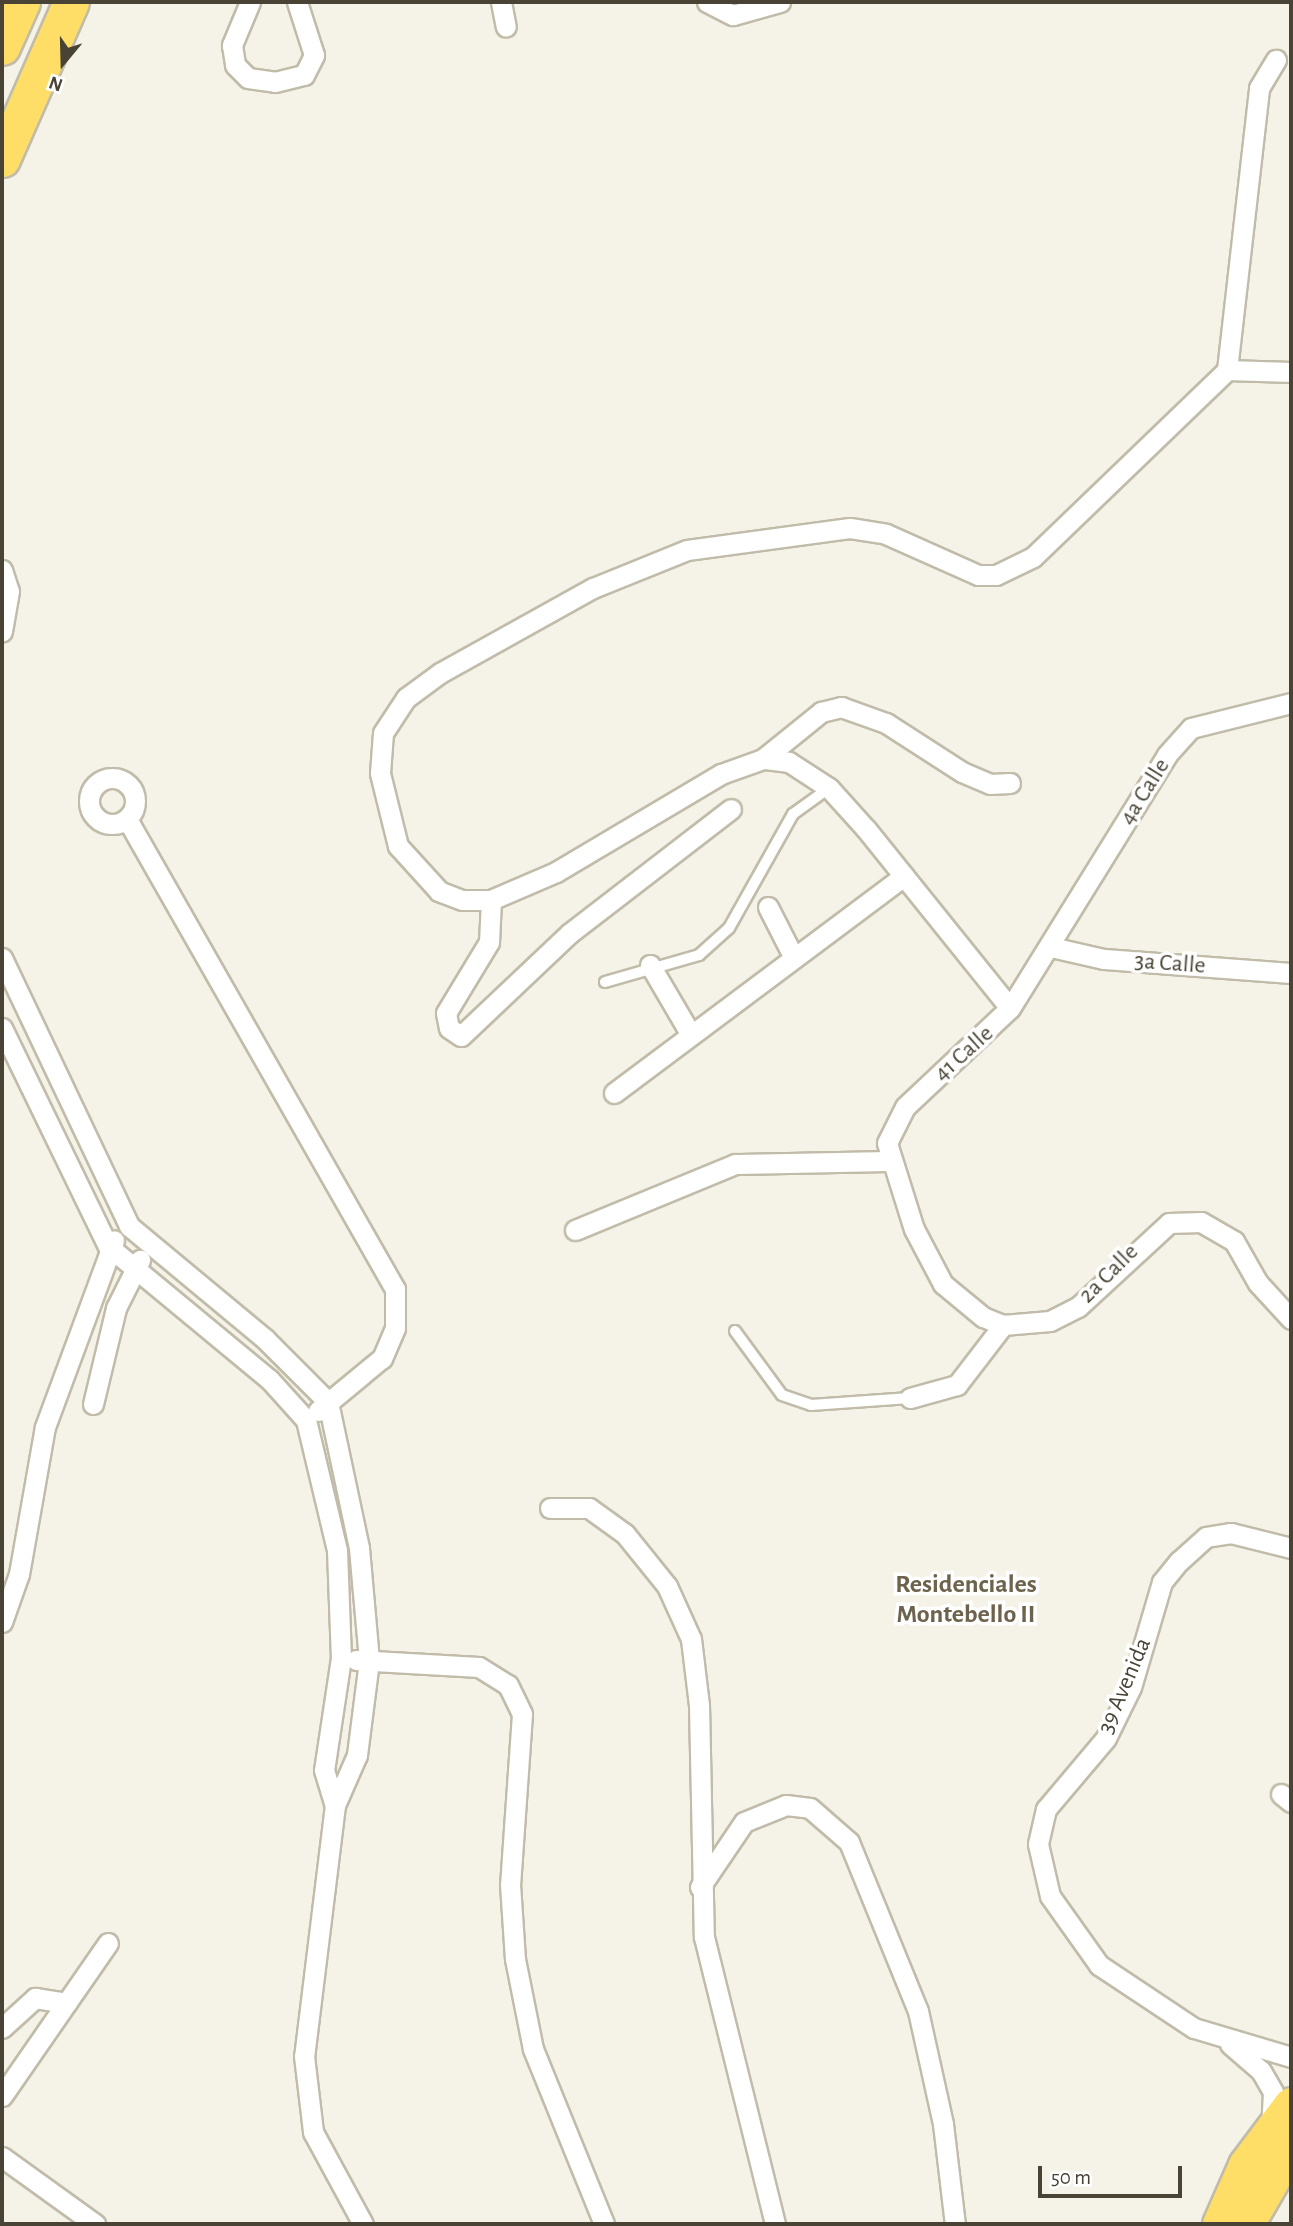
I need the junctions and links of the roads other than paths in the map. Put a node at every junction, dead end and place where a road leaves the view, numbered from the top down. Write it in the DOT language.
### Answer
graph roads {
  1 [pos="22,2"];
  2 [pos="49,2"];
  3 [pos="71,2"];
  4 [pos="250,2"];
  5 [pos="297,2"];
  6 [pos="501,2"];
  7 [pos="707,2"];
  8 [pos="780,2"];
  9 [pos="506,27"];
  10 [pos="2,47"];
  11 [pos="1276,60"];
  12 [pos="2,109"];
  13 [pos="2,159"];
  14 [pos="1227,370"];
  15 [pos="1291,372"];
  16 [pos="2,570"];
  17 [pos="2,631"];
  18 [pos="1291,703"];
  19 [pos="763,758"];
  20 [pos="1010,783"];
  21 [pos="829,788"];
  22 [pos="732,809"];
  23 [pos="127,820"];
  24 [pos="904,876"];
  25 [pos="491,900"];
  26 [pos="768,907"];
  27 [pos="1051,947"];
  28 [pos="2,958"];
  29 [pos="794,958"];
  30 [pos="650,965"];
  31 [pos="1291,973"];
  32 [pos="606,982"];
  33 [pos="1010,1008"];
  34 [pos="2,1028"];
  35 [pos="691,1035"];
  36 [pos="614,1093"];
  37 [pos="891,1161"];
  38 [pos="129,1226"];
  39 [pos="575,1230"];
  40 [pos="108,1246"];
  41 [pos="151,1247"];
  42 [pos="133,1269"];
  43 [pos="1291,1320"];
  44 [pos="1003,1325"];
  45 [pos="735,1331"];
  46 [pos="910,1398"];
  47 [pos="328,1402"];
  48 [pos="93,1404"];
  49 [pos="306,1420"];
  50 [pos="550,1508"];
  51 [pos="1291,1548"];
  52 [pos="2,1622"];
  53 [pos="341,1658"];
  54 [pos="369,1661"];
  55 [pos="335,1805"];
  56 [pos="700,1887"];
  57 [pos="108,1943"];
  58 [pos="67,2003"];
  59 [pos="2,2028"];
  60 [pos="1226,2041"];
  61 [pos="1291,2057"];
  62 [pos="2,2096"];
  63 [pos="1284,2125"];
  64 [pos="2,2157"];
  65 [pos="95,2224"];
  66 [pos="363,2224"];
  67 [pos="604,2224"];
  68 [pos="775,2224"];
  69 [pos="955,2224"];
  70 [pos="1220,2224"];
  71 [pos="1245,2224"];
  1 -- 10 [label="highway"];
  2 -- 12 [label="highway"];
  3 -- 13 [label="highway"];
  4 -- 5 [label="street"];
  6 -- 9 [label="street"];
  7 -- 8 [label="street"];
  11 -- 14 [label="street"];
  14 -- 15 [label="street"];
  14 -- 25 [label="street"];
  16 -- 17 [label="street"];
  18 -- 27 [label="street, 4a Calle"];
  19 -- 20 [label="street"];
  19 -- 21 [label="street"];
  19 -- 25 [label="street"];
  21 -- 24 [label="street"];
  21 -- 30 [label="lane"];
  22 -- 25 [label="street"];
  23 -- 47 [label="street"];
  24 -- 29 [label="street"];
  24 -- 33 [label="street"];
  26 -- 29 [label="street"];
  27 -- 31 [label="street, 3a Calle"];
  27 -- 33 [label="street, 41 Calle"];
  28 -- 38 [label="street"];
  29 -- 35 [label="street"];
  30 -- 32 [label="lane"];
  30 -- 35 [label="street"];
  33 -- 37 [label="street, 41 Calle"];
  34 -- 40 [label="street"];
  35 -- 36 [label="street"];
  37 -- 39 [label="street"];
  37 -- 44 [label="street, 2a Calle"];
  38 -- 40 [label="street"];
  38 -- 41 [label="street"];
  40 -- 42 [label="street"];
  40 -- 52 [label="street"];
  41 -- 42 [label="street"];
  41 -- 47 [label="street"];
  42 -- 48 [label="street"];
  42 -- 49 [label="street"];
  43 -- 44 [label="street, 2a Calle"];
  44 -- 46 [label="street"];
  45 -- 46 [label="lane"];
  47 -- 49 [label="street"];
  47 -- 54 [label="street"];
  49 -- 53 [label="street"];
  50 -- 56 [label="street"];
  51 -- 60 [label="street, 39 Avenida"];
  53 -- 54 [label="street"];
  53 -- 55 [label="street"];
  54 -- 55 [label="street"];
  54 -- 67 [label="street"];
  55 -- 66 [label="street"];
  56 -- 68 [label="street"];
  56 -- 69 [label="street"];
  57 -- 58 [label="street"];
  58 -- 59 [label="street"];
  58 -- 62 [label="street"];
  60 -- 61 [label="street, 39 Avenida"];
  60 -- 63 [label="street, 39 Avenida"];
  63 -- 70 [label="highway"];
  63 -- 71 [label="highway"];
  64 -- 65 [label="street"];
}
